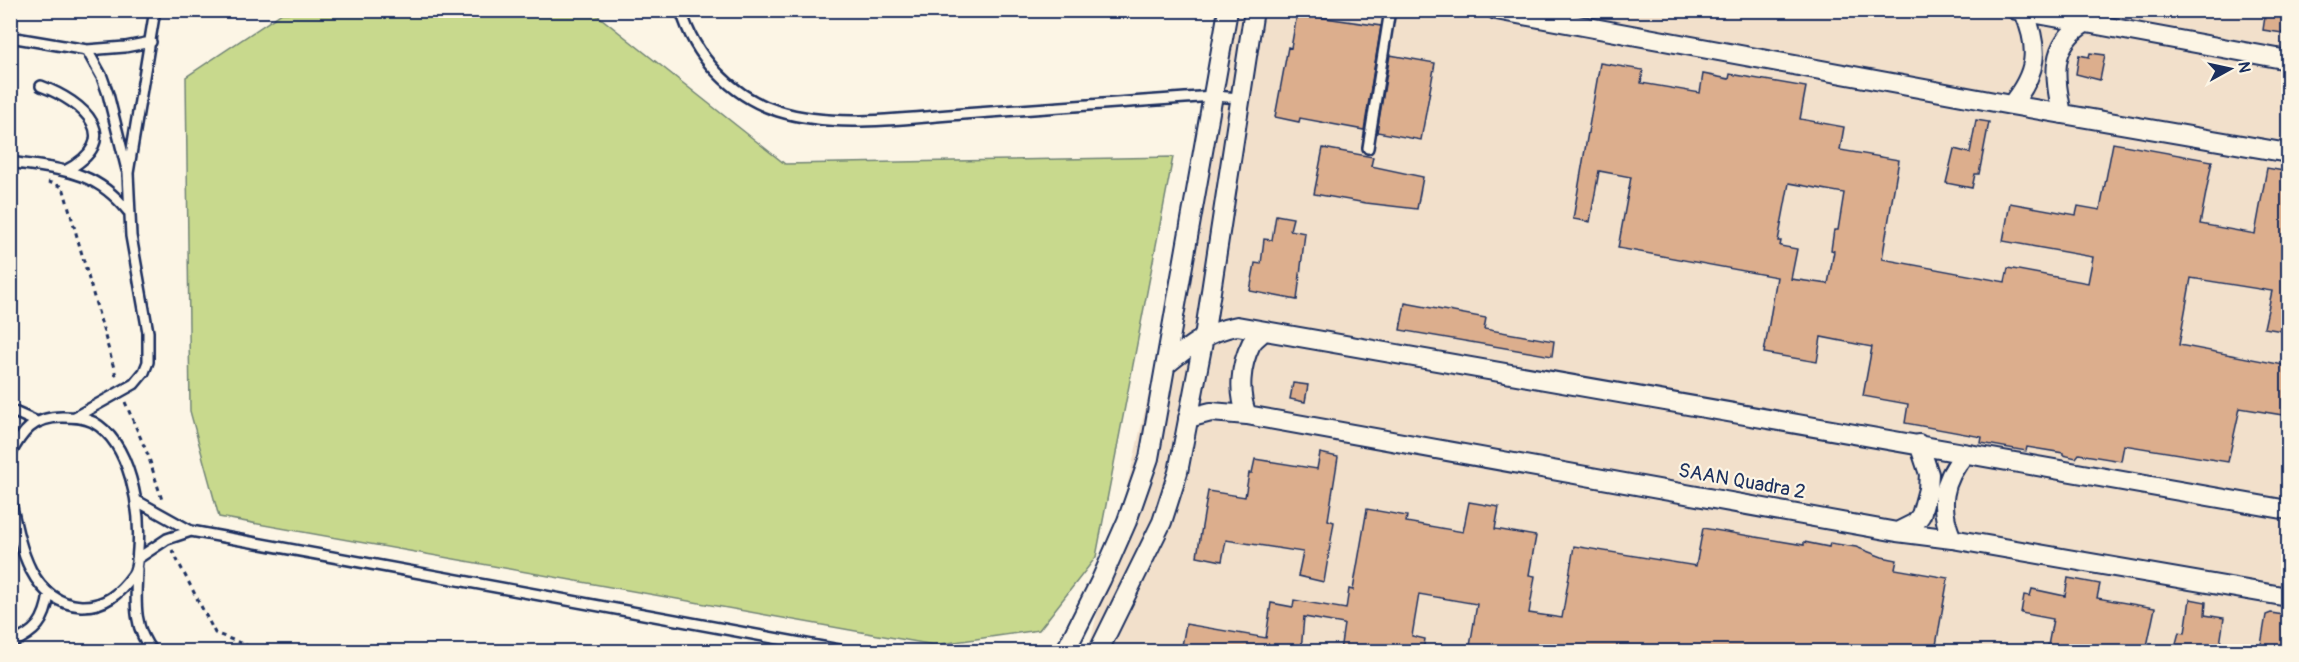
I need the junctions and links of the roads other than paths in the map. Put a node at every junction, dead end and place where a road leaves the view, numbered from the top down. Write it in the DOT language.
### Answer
graph roads {
  1 [pos="155,10"];
  2 [pos="681,10"];
  3 [pos="1254,10"];
  4 [pos="1390,10"];
  5 [pos="1496,10"];
  6 [pos="2020,11"];
  7 [pos="1227,15"];
  8 [pos="2085,23"];
  9 [pos="10,37"];
  10 [pos="151,42"];
  11 [pos="87,50"];
  12 [pos="2289,60"];
  13 [pos="41,86"];
  14 [pos="1213,96"];
  15 [pos="1241,98"];
  16 [pos="2010,105"];
  17 [pos="2062,114"];
  18 [pos="1368,148"];
  19 [pos="2289,153"];
  20 [pos="10,162"];
  21 [pos="65,171"];
  22 [pos="128,173"];
  23 [pos="129,211"];
  24 [pos="1209,298"];
  25 [pos="1236,326"];
  26 [pos="1264,330"];
  27 [pos="1204,337"];
  28 [pos="1166,365"];
  29 [pos="10,410"];
  30 [pos="1247,415"];
  31 [pos="75,417"];
  32 [pos="1188,418"];
  33 [pos="37,422"];
  34 [pos="1919,444"];
  35 [pos="1965,454"];
  36 [pos="10,455"];
  37 [pos="10,497"];
  38 [pos="137,501"];
  39 [pos="2289,510"];
  40 [pos="191,531"];
  41 [pos="1897,532"];
  42 [pos="1952,539"];
  43 [pos="137,564"];
  44 [pos="49,594"];
  45 [pos="2289,597"];
  46 [pos="10,644"];
  47 [pos="153,651"];
  48 [pos="850,651"];
  49 [pos="1065,651"];
  50 [pos="1098,651"];
  1 -- 10 [label="lane"];
  2 -- 14 [label="lane"];
  3 -- 15 [label="street"];
  4 -- 18 [label="lane"];
  5 -- 16 [label="street"];
  6 -- 8 [label="street"];
  6 -- 16 [label="street"];
  7 -- 14 [label="street"];
  8 -- 12 [label="street"];
  8 -- 17 [label="street"];
  9 -- 11 [label="lane"];
  10 -- 11 [label="lane"];
  10 -- 22 [label="lane"];
  11 -- 22 [label="lane"];
  13 -- 21 [label="lane"];
  14 -- 15 [label="lane"];
  14 -- 28 [label="street"];
  15 -- 24 [label="street"];
  16 -- 17 [label="street"];
  17 -- 19 [label="street"];
  20 -- 21 [label="lane"];
  21 -- 23 [label="lane"];
  22 -- 23 [label="lane"];
  23 -- 31 [label="lane"];
  24 -- 25 [label="street"];
  24 -- 27 [label="street"];
  25 -- 26 [label="street"];
  25 -- 27 [label="street"];
  26 -- 30 [label="street"];
  26 -- 34 [label="street"];
  27 -- 28 [label="street"];
  27 -- 32 [label="street"];
  28 -- 49 [label="street"];
  29 -- 33 [label="lane"];
  30 -- 32 [label="street, SAAN Quadra 2"];
  30 -- 41 [label="street, SAAN Quadra 2"];
  31 -- 33 [label="lane"];
  31 -- 38 [label="lane"];
  32 -- 50 [label="street"];
  33 -- 36 [label="lane"];
  34 -- 35 [label="street"];
  34 -- 41 [label="street"];
  35 -- 39 [label="street"];
  35 -- 42 [label="street"];
  37 -- 44 [label="lane"];
  38 -- 40 [label="lane"];
  38 -- 43 [label="lane"];
  40 -- 43 [label="lane"];
  40 -- 48 [label="lane"];
  41 -- 42 [label="street, SAAN Quadra 2"];
  42 -- 45 [label="street, SAAN Quadra 2"];
  43 -- 44 [label="lane"];
  43 -- 47 [label="lane"];
  44 -- 46 [label="lane"];
}
